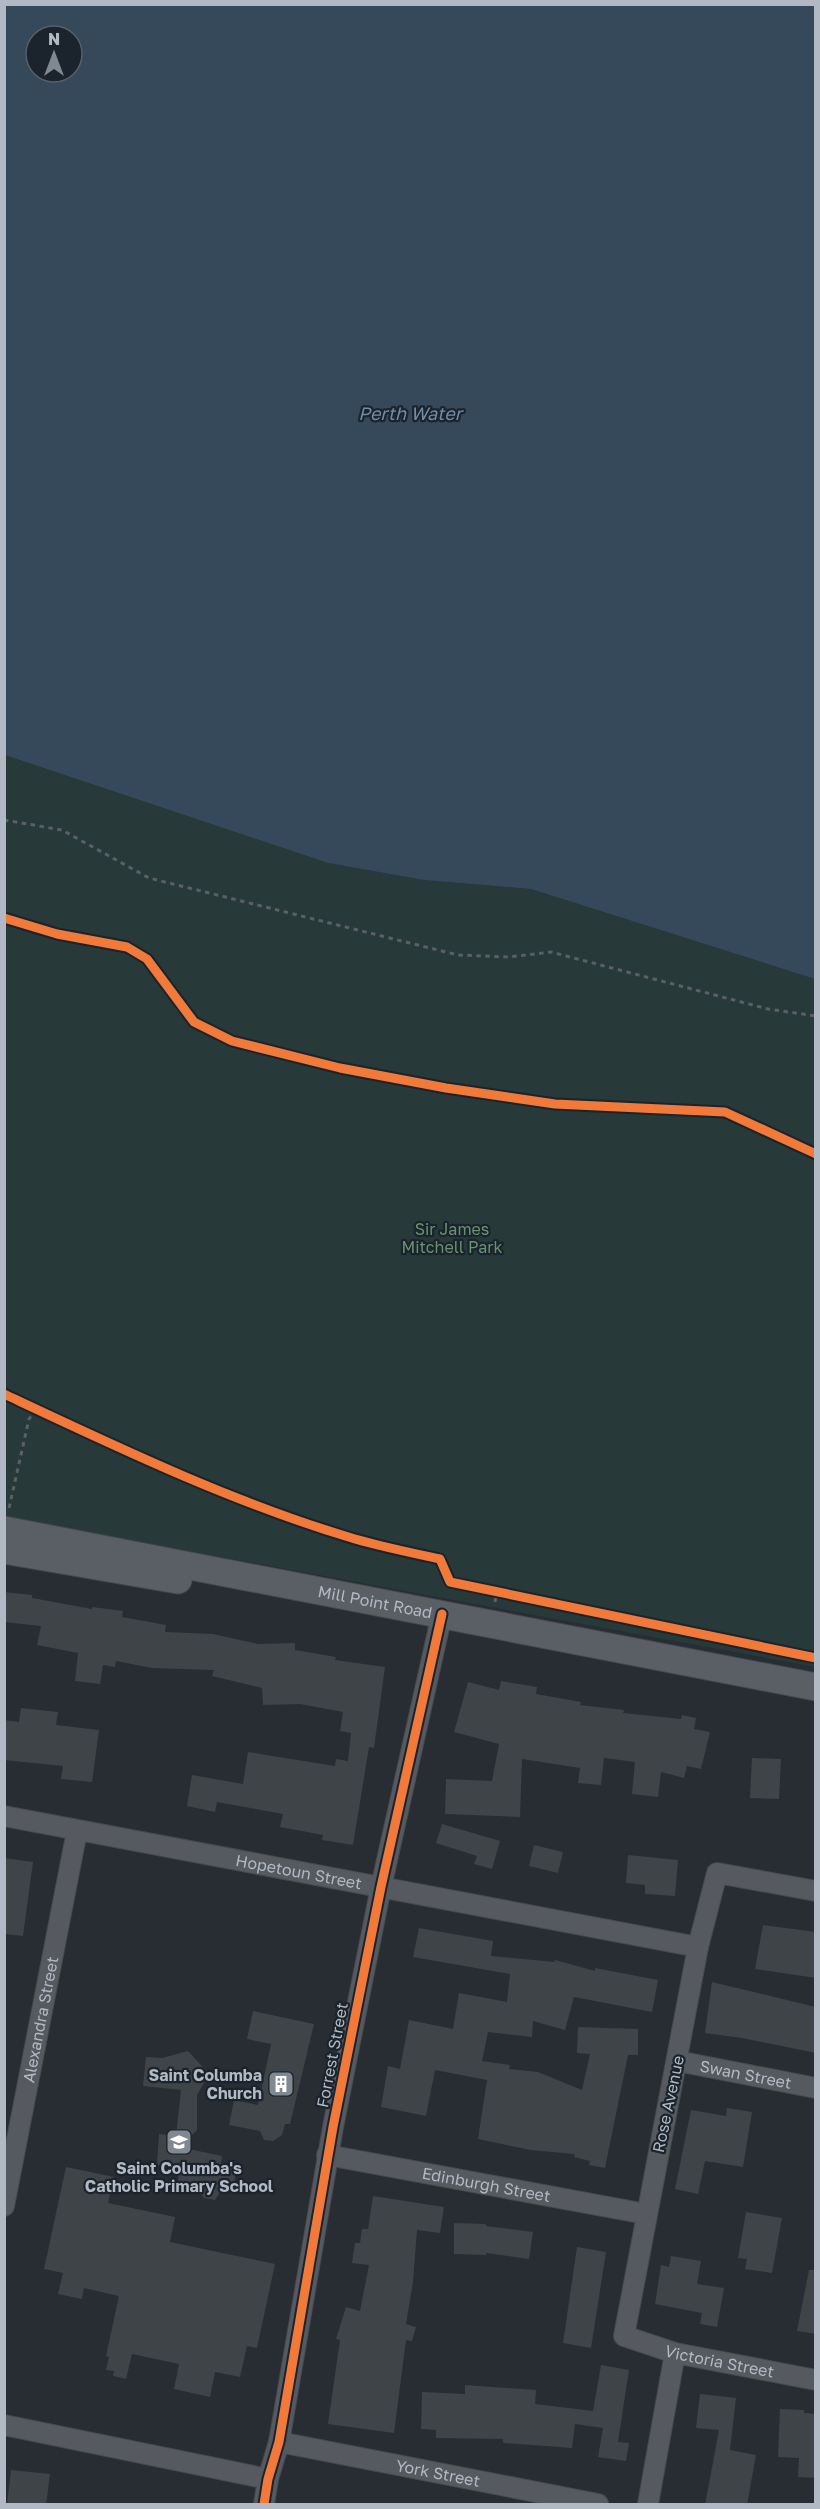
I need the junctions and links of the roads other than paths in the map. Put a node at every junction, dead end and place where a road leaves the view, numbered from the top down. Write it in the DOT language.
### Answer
graph roads {
  1 [pos="6,1521"];
  2 [pos="4,1550"];
  3 [pos="441,1621"];
  4 [pos="816,1687"];
  5 [pos="816,1704"];
  6 [pos="4,1816"];
  7 [pos="77,1831"];
  8 [pos="381,1887"];
  9 [pos="816,1891"];
  10 [pos="698,1947"];
  11 [pos="677,2061"];
  12 [pos="816,2088"];
  13 [pos="327,2155"];
  14 [pos="4,2206"];
  15 [pos="646,2214"];
  16 [pos="624,2336"];
  17 [pos="675,2353"];
  18 [pos="816,2379"];
  19 [pos="4,2425"];
  20 [pos="279,2442"];
  21 [pos="268,2479"];
  22 [pos="264,2505"];
  23 [pos="598,2505"];
  24 [pos="648,2505"];
  1 -- 3 [label="main road, Mill Point Road"];
  2 -- 3 [label="main road, Mill Point Road"];
  3 -- 4 [label="main road, Mill Point Road"];
  3 -- 5 [label="main road, Mill Point Road"];
  3 -- 8 [label="street, Forrest Street"];
  6 -- 7 [label="street, Hopetoun Street"];
  7 -- 8 [label="street, Hopetoun Street"];
  7 -- 14 [label="street, Alexandra Street"];
  8 -- 10 [label="street, Hopetoun Street"];
  8 -- 13 [label="street, Forrest Street"];
  9 -- 10 [label="street, Rose Avenue"];
  10 -- 11 [label="street, Rose Avenue"];
  11 -- 12 [label="street, Swan Street"];
  11 -- 15 [label="street, Rose Avenue"];
  13 -- 15 [label="street, Edinburgh Street"];
  13 -- 20 [label="street, Forrest Street"];
  15 -- 16 [label="street, Rose Avenue"];
  16 -- 17 [label="street, Victoria Street"];
  17 -- 18 [label="street, Victoria Street"];
  17 -- 24 [label="street"];
  19 -- 21 [label="street"];
  20 -- 21 [label="street, Forrest Street"];
  20 -- 23 [label="street, York Street"];
  21 -- 22 [label="street, Forrest Street"];
}
